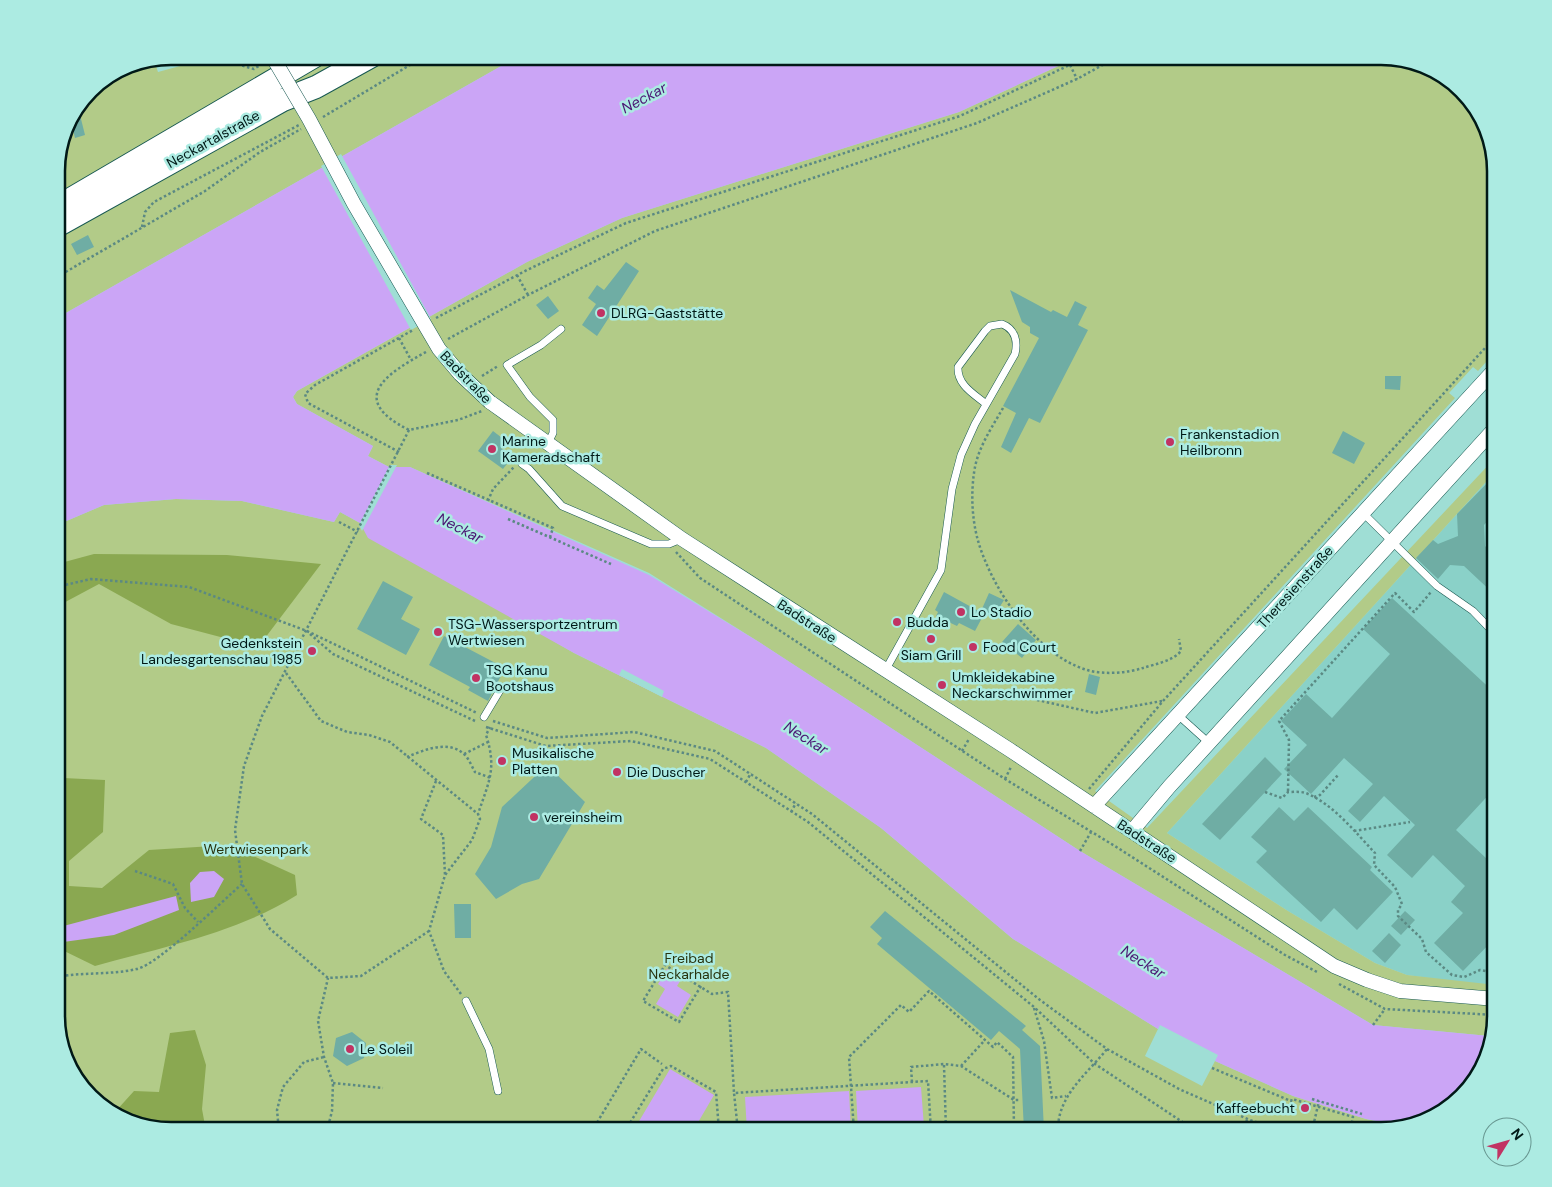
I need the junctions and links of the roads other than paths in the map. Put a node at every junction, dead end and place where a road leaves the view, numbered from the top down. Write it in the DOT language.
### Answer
graph roads {
  1 [pos="356,65"];
  2 [pos="270,66"];
  3 [pos="65,201"];
  4 [pos="65,221"];
  5 [pos="562,329"];
  6 [pos="1487,378"];
  7 [pos="986,404"];
  8 [pos="1487,437"];
  9 [pos="548,443"];
  10 [pos="522,464"];
  11 [pos="1363,512"];
  12 [pos="676,542"];
  13 [pos="1391,542"];
  14 [pos="1487,626"];
  15 [pos="885,672"];
  16 [pos="502,687"];
  17 [pos="1178,715"];
  18 [pos="484,717"];
  19 [pos="1209,743"];
  20 [pos="1094,806"];
  21 [pos="1132,831"];
  22 [pos="1487,998"];
  23 [pos="466,1001"];
  24 [pos="498,1090"];
  1 -- 4 [label="main road, Neckartalstraße"];
  2 -- 3 [label="main road, Neckartalstraße"];
  2 -- 9 [label="street, Badstraße, bridge"];
  5 -- 9 [label="lane"];
  6 -- 11 [label="street, Theresienstraße"];
  7 -- 7 [label="lane"];
  7 -- 15 [label="lane"];
  8 -- 13 [label="street"];
  9 -- 12 [label="street, Badstraße"];
  10 -- 12 [label="lane"];
  11 -- 13 [label="lane"];
  11 -- 17 [label="street, Theresienstraße"];
  12 -- 15 [label="street, Badstraße"];
  13 -- 14 [label="lane"];
  13 -- 19 [label="street"];
  15 -- 20 [label="street, Badstraße"];
  16 -- 18 [label="lane"];
  17 -- 19 [label="lane"];
  17 -- 20 [label="street, Theresienstraße"];
  19 -- 21 [label="street"];
  20 -- 21 [label="street, Badstraße"];
  21 -- 22 [label="street, Badstraße"];
  23 -- 24 [label="lane"];
}
